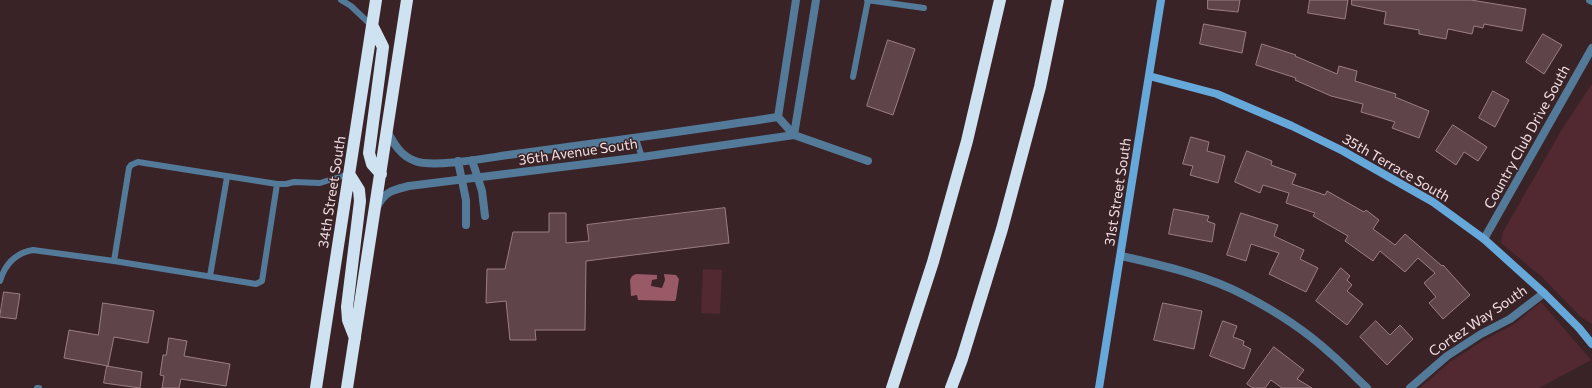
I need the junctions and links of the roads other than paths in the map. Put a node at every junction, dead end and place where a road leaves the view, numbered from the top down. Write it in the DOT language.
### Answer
graph roads {
  1 [pos="341,0"];
  2 [pos="376,0"];
  3 [pos="407,0"];
  4 [pos="796,0"];
  5 [pos="816,0"];
  6 [pos="867,0"];
  7 [pos="1000,0"];
  8 [pos="1058,0"];
  9 [pos="1161,0"];
  10 [pos="924,8"];
  11 [pos="373,27"];
  12 [pos="1592,48"];
  13 [pos="1149,76"];
  14 [pos="853,77"];
  15 [pos="778,118"];
  16 [pos="387,131"];
  17 [pos="794,135"];
  18 [pos="636,138"];
  19 [pos="642,157"];
  20 [pos="472,160"];
  21 [pos="458,161"];
  22 [pos="868,161"];
  23 [pos="349,174"];
  24 [pos="381,174"];
  25 [pos="226,177"];
  26 [pos="477,178"];
  27 [pos="462,180"];
  28 [pos="277,184"];
  29 [pos="375,211"];
  30 [pos="485,216"];
  31 [pos="466,225"];
  32 [pos="1484,239"];
  33 [pos="1121,256"];
  34 [pos="114,261"];
  35 [pos="210,276"];
  36 [pos="0,281"];
  37 [pos="1544,293"];
  38 [pos="356,340"];
  39 [pos="1592,344"];
  40 [pos="316,388"];
  41 [pos="347,388"];
  42 [pos="892,388"];
  43 [pos="951,388"];
  44 [pos="1099,388"];
  45 [pos="1367,388"];
  46 [pos="1410,388"];
  1 -- 11 [label="lane"];
  2 -- 11 [label="highway, 34th Street South"];
  3 -- 16 [label="highway"];
  4 -- 15 [label="street"];
  5 -- 17 [label="street"];
  6 -- 10 [label="lane"];
  6 -- 14 [label="lane"];
  7 -- 42 [label="highway"];
  8 -- 43 [label="highway"];
  9 -- 13 [label="street, 31st Street South"];
  11 -- 23 [label="highway, 34th Street South"];
  11 -- 24 [label="highway"];
  12 -- 32 [label="street, Country Club Drive South"];
  13 -- 32 [label="street, 35th Terrace South"];
  13 -- 33 [label="street, 31st Street South"];
  15 -- 17 [label="street, 36th Avenue South"];
  15 -- 18 [label="street, 36th Avenue South"];
  16 -- 21 [label="street, 36th Avenue South"];
  16 -- 24 [label="highway"];
  17 -- 19 [label="street, 36th Avenue South"];
  17 -- 22 [label="street, 36th Avenue South"];
  18 -- 19 [label="lane"];
  18 -- 20 [label="street, 36th Avenue South"];
  19 -- 26 [label="street, 36th Avenue South"];
  20 -- 21 [label="street, 36th Avenue South"];
  20 -- 26 [label="street"];
  21 -- 27 [label="street"];
  23 -- 28 [label="lane"];
  23 -- 38 [label="highway"];
  23 -- 40 [label="highway, 34th Street South"];
  24 -- 29 [label="highway"];
  25 -- 28 [label="lane"];
  25 -- 34 [label="lane"];
  25 -- 35 [label="lane"];
  26 -- 27 [label="street, 36th Avenue South"];
  26 -- 30 [label="street"];
  27 -- 29 [label="street, 36th Avenue South"];
  27 -- 31 [label="street"];
  28 -- 35 [label="lane"];
  29 -- 38 [label="highway"];
  32 -- 37 [label="street, 35th Terrace South"];
  33 -- 44 [label="street, 31st Street South"];
  33 -- 45 [label="street"];
  34 -- 35 [label="lane"];
  34 -- 36 [label="lane"];
  37 -- 39 [label="street, 35th Terrace South"];
  37 -- 46 [label="street, Cortez Way South"];
  38 -- 41 [label="highway"];
}
